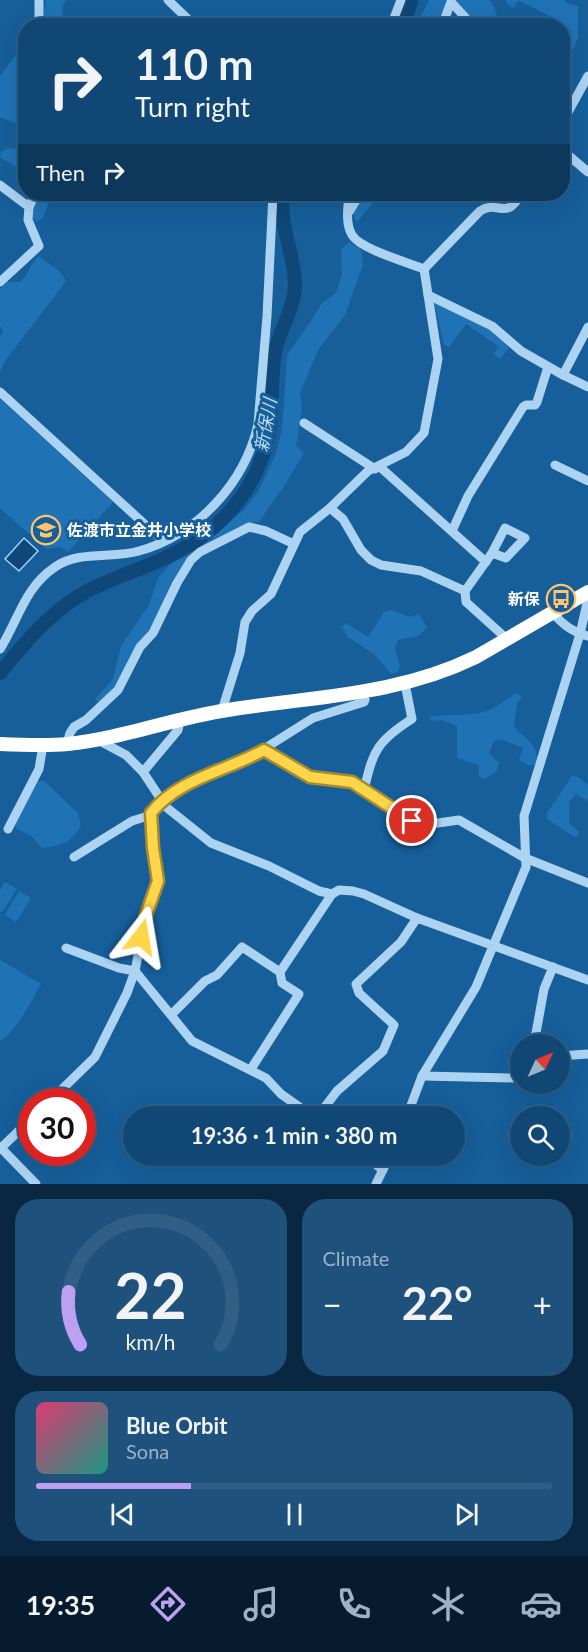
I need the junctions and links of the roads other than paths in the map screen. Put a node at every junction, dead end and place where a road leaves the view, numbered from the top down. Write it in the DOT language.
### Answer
graph roads {
  1 [pos="39,0"];
  2 [pos="168,0"];
  3 [pos="401,0"];
  4 [pos="39,18"];
  5 [pos="187,18"];
  6 [pos="393,18"];
  7 [pos="445,18"];
  8 [pos="466,18"];
  9 [pos="588,76"];
  10 [pos="572,105"];
  11 [pos="570,109"];
  12 [pos="570,157"];
  13 [pos="588,172"];
  14 [pos="0,185"];
  15 [pos="18,199"];
  16 [pos="21,201"];
  17 [pos="32,201"];
  18 [pos="273,201"];
  19 [pos="349,201"];
  20 [pos="356,201"];
  21 [pos="516,201"];
  22 [pos="29,207"];
  23 [pos="348,214"];
  24 [pos="423,268"];
  25 [pos="0,282"];
  26 [pos="428,295"];
  27 [pos="588,327"];
  28 [pos="548,368"];
  29 [pos="563,375"];
  30 [pos="588,387"];
  31 [pos="0,392"];
  32 [pos="304,423"];
  33 [pos="555,465"];
  34 [pos="378,468"];
  35 [pos="588,481"];
  36 [pos="330,508"];
  37 [pos="452,531"];
  38 [pos="163,541"];
  39 [pos="294,544"];
  40 [pos="492,553"];
  41 [pos="486,562"];
  42 [pos="465,591"];
  43 [pos="588,592"];
  44 [pos="588,599"];
  45 [pos="553,613"];
  46 [pos="584,635"];
  47 [pos="507,639"];
  48 [pos="0,649"];
  49 [pos="405,684"];
  50 [pos="364,692"];
  51 [pos="302,705"];
  52 [pos="225,710"];
  53 [pos="313,718"];
  54 [pos="180,721"];
  55 [pos="98,740"];
  56 [pos="0,744"];
  57 [pos="68,744"];
  58 [pos="43,745"];
  59 [pos="264,750"];
  60 [pos="143,772"];
  61 [pos="364,790"];
  62 [pos="162,802"];
  63 [pos="151,815"];
  64 [pos="8,828"];
  65 [pos="74,857"];
  66 [pos="525,858"];
  67 [pos="588,883"];
  68 [pos="332,894"];
  69 [pos="417,918"];
  70 [pos="493,946"];
  71 [pos="66,948"];
  72 [pos="553,968"];
  73 [pos="135,971"];
  74 [pos="280,972"];
  75 [pos="588,980"];
  76 [pos="172,1014"];
  77 [pos="536,1034"];
  78 [pos="588,1054"];
  79 [pos="570,1055"];
  80 [pos="251,1069"];
  81 [pos="422,1076"];
  82 [pos="510,1078"];
  83 [pos="63,1088"];
  84 [pos="298,1106"];
  85 [pos="326,1106"];
  86 [pos="411,1106"];
  87 [pos="18,1132"];
  88 [pos="0,1148"];
  89 [pos="378,1166"];
  90 [pos="385,1166"];
  91 [pos="383,1170"];
  92 [pos="36,1184"];
  93 [pos="376,1184"];
  1 -- 4 [label="street"];
  2 -- 5 [label="street"];
  3 -- 6 [label="street"];
  7 -- 8 [label="street"];
  9 -- 10 [label="street"];
  10 -- 11 [label="street"];
  12 -- 13 [label="street"];
  14 -- 15 [label="street"];
  16 -- 22 [label="street"];
  17 -- 22 [label="street"];
  18 -- 38 [label="street"];
  19 -- 23 [label="street"];
  20 -- 23 [label="street"];
  21 -- 24 [label="street"];
  22 -- 25 [label="street"];
  23 -- 24 [label="street"];
  24 -- 26 [label="street"];
  26 -- 28 [label="street"];
  26 -- 34 [label="street"];
  27 -- 29 [label="street"];
  28 -- 29 [label="street"];
  28 -- 37 [label="street"];
  29 -- 30 [label="street"];
  31 -- 38 [label="street"];
  32 -- 34 [label="street"];
  33 -- 35 [label="street"];
  34 -- 36 [label="street"];
  34 -- 37 [label="street"];
  36 -- 39 [label="street"];
  36 -- 42 [label="street"];
  37 -- 41 [label="street"];
  38 -- 48 [label="street"];
  39 -- 52 [label="street"];
  39 -- 57 [label="street"];
  40 -- 41 [label="street"];
  41 -- 42 [label="street"];
  42 -- 47 [label="street"];
  43 -- 45 [label="highway"];
  44 -- 46 [label="street"];
  45 -- 46 [label="street"];
  45 -- 47 [label="highway"];
  46 -- 66 [label="street"];
  47 -- 49 [label="highway"];
  49 -- 50 [label="highway"];
  49 -- 61 [label="street"];
  50 -- 52 [label="highway"];
  50 -- 53 [label="street"];
  51 -- 53 [label="street"];
  52 -- 54 [label="highway"];
  53 -- 59 [label="street"];
  54 -- 55 [label="highway"];
  54 -- 60 [label="street"];
  55 -- 57 [label="highway"];
  55 -- 60 [label="street"];
  56 -- 58 [label="highway"];
  57 -- 58 [label="highway"];
  58 -- 64 [label="street"];
  59 -- 61 [label="street"];
  59 -- 62 [label="street"];
  60 -- 62 [label="street"];
  61 -- 66 [label="street"];
  62 -- 63 [label="street"];
  62 -- 68 [label="street"];
  63 -- 65 [label="street"];
  63 -- 73 [label="street"];
  66 -- 67 [label="street"];
  66 -- 70 [label="street"];
  68 -- 69 [label="street"];
  68 -- 74 [label="street"];
  69 -- 70 [label="street"];
  69 -- 85 [label="street"];
  70 -- 72 [label="street"];
  70 -- 81 [label="street"];
  71 -- 73 [label="street"];
  72 -- 75 [label="street"];
  72 -- 77 [label="street"];
  73 -- 76 [label="street"];
  73 -- 83 [label="street"];
  74 -- 76 [label="street"];
  74 -- 80 [label="street"];
  76 -- 80 [label="street"];
  78 -- 79 [label="street"];
  80 -- 84 [label="street"];
  81 -- 82 [label="street"];
  81 -- 86 [label="street"];
  87 -- 88 [label="street"];
  88 -- 92 [label="street"];
  89 -- 91 [label="street"];
  90 -- 91 [label="street"];
  91 -- 93 [label="street"];
}
